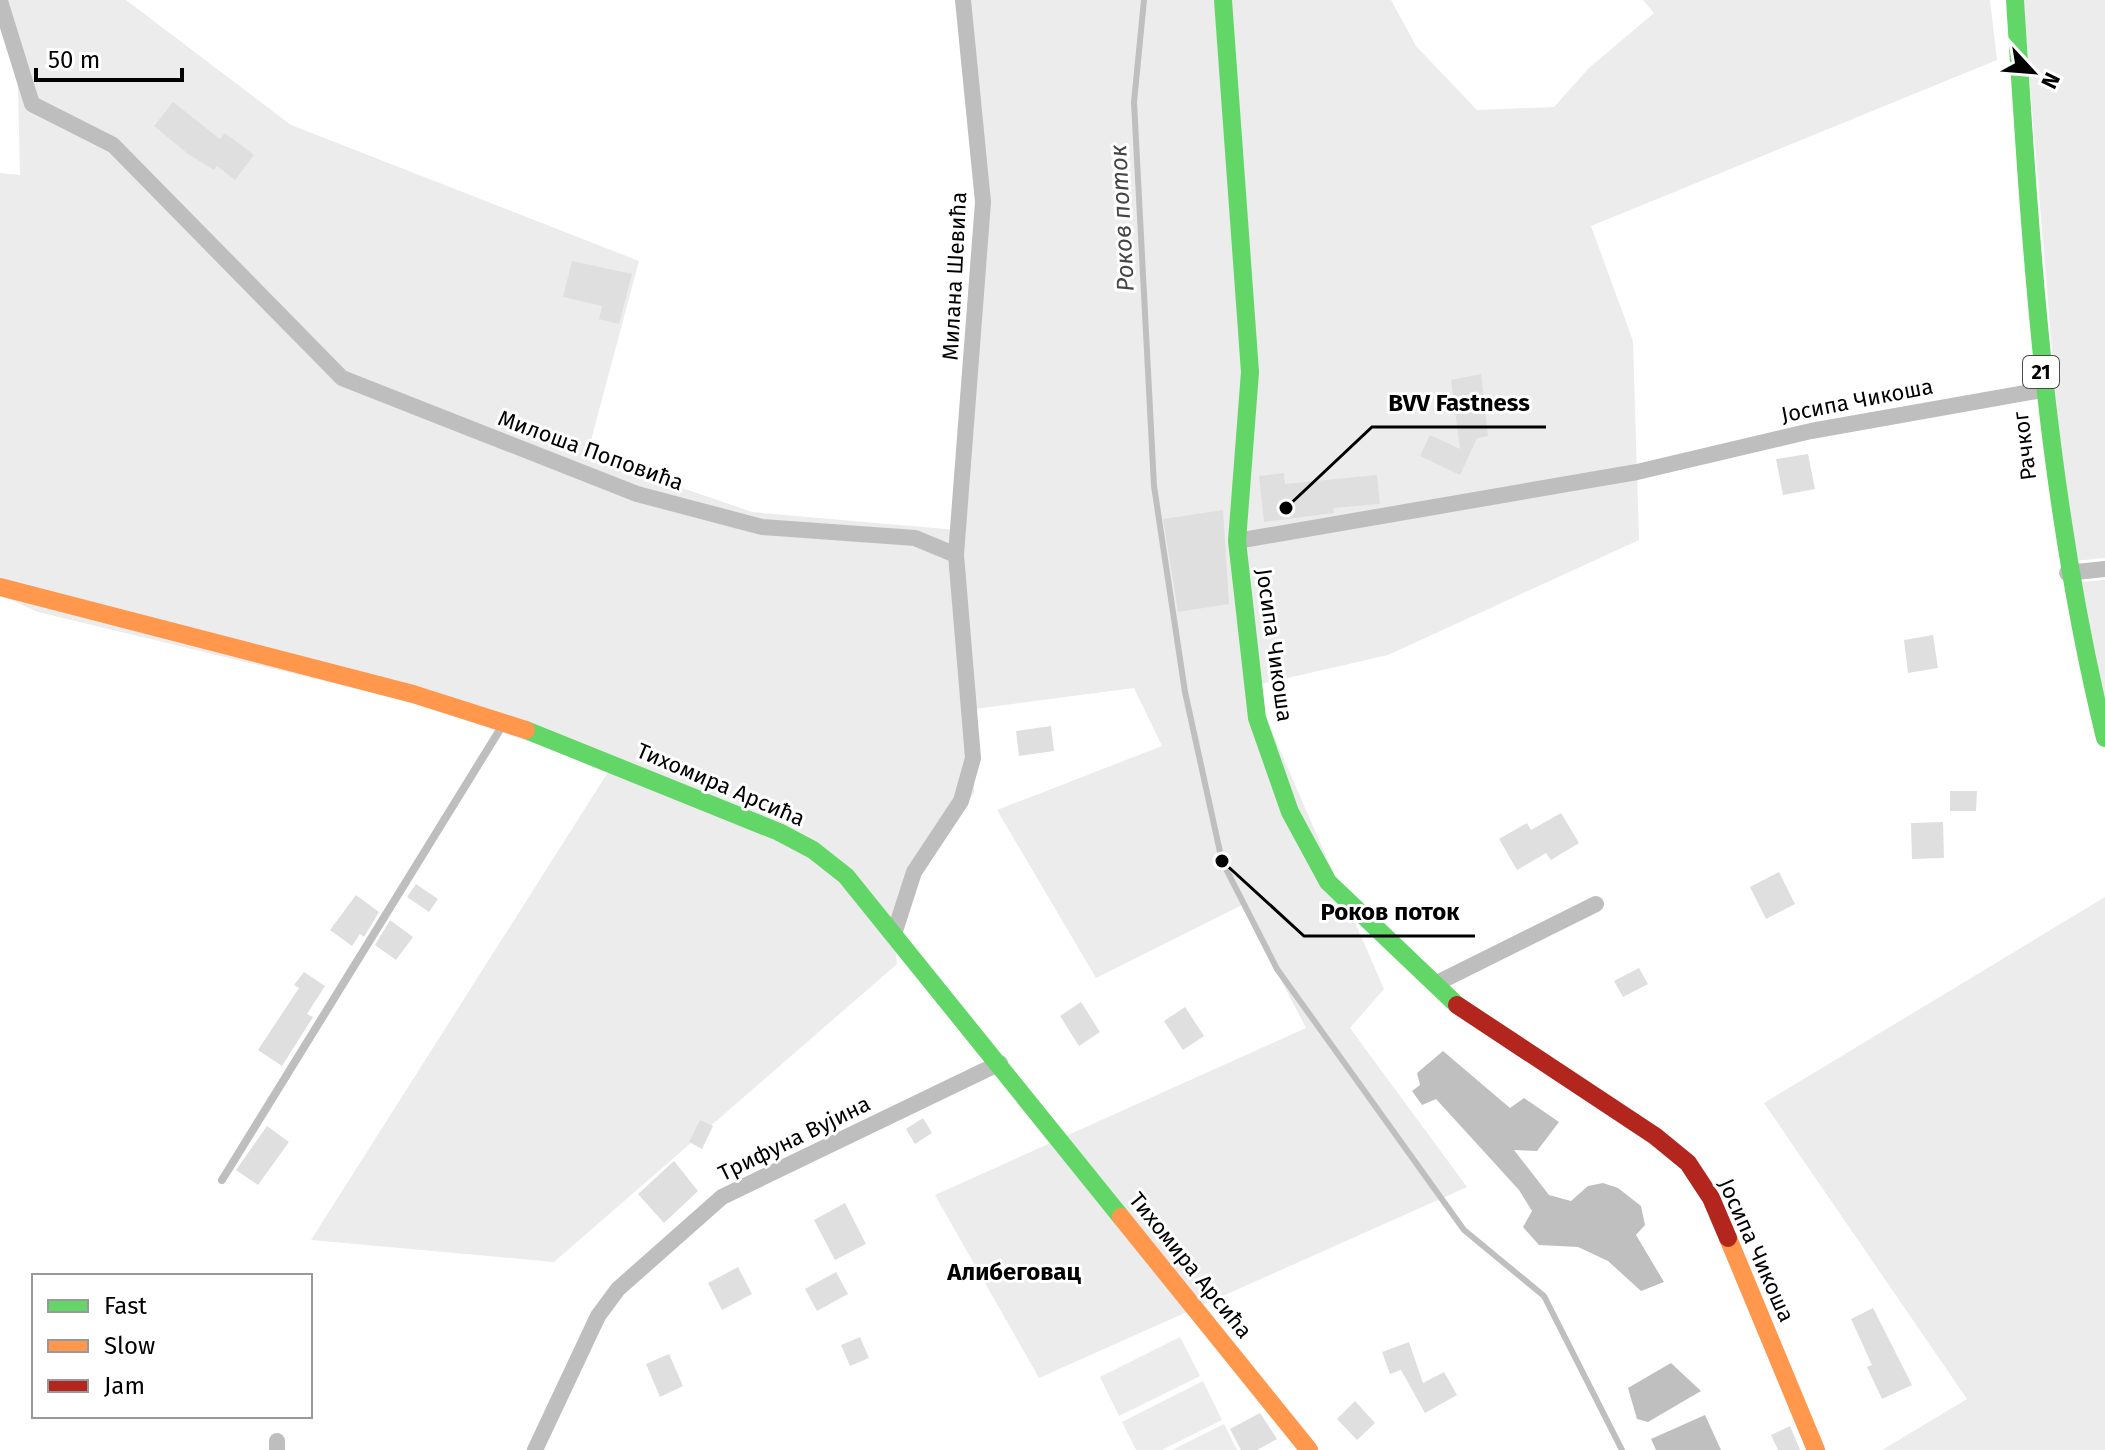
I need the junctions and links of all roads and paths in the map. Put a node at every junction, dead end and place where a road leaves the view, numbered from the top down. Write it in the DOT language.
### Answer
graph roads {
  1 [pos="963,0"];
  2 [pos="1223,0"];
  3 [pos="2015,0"];
  4 [pos="0,1"];
  5 [pos="2042,390"];
  6 [pos="1237,541"];
  7 [pos="956,555"];
  8 [pos="2105,569"];
  9 [pos="2067,573"];
  10 [pos="0,587"];
  11 [pos="505,722"];
  12 [pos="2105,738"];
  13 [pos="1596,904"];
  14 [pos="894,934"];
  15 [pos="1437,983"];
  16 [pos="1000,1063"];
  17 [pos="222,1180"];
  18 [pos="535,1450"];
  19 [pos="1309,1450"];
  20 [pos="1816,1450"];
  1 -- 7 [label="street, Милана Шевића"];
  2 -- 6 [label="street"];
  3 -- 5 [label="street, Рачког / 21"];
  4 -- 7 [label="street, Милоша Поповића"];
  5 -- 6 [label="street, Јосипа Чикоша"];
  5 -- 9 [label="street, Рачког / 21"];
  6 -- 15 [label="street, Јосипа Чикоша"];
  7 -- 14 [label="street"];
  8 -- 9 [label="street"];
  9 -- 12 [label="street, Рачког / 21"];
  10 -- 11 [label="street, Тихомира Арсића"];
  11 -- 14 [label="street, Тихомира Арсића"];
  11 -- 17 [label="lane"];
  13 -- 15 [label="street"];
  14 -- 16 [label="street, Тихомира Арсића"];
  15 -- 20 [label="street, Јосипа Чикоша"];
  16 -- 18 [label="street, Трифуна Вујина"];
  16 -- 19 [label="street, Тихомира Арсића"];
}
